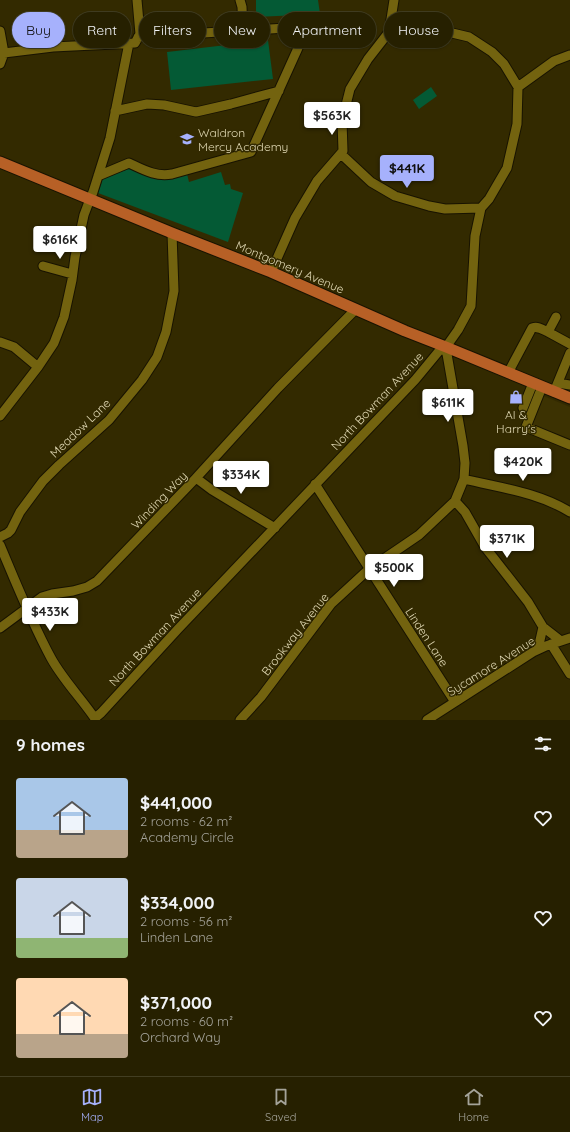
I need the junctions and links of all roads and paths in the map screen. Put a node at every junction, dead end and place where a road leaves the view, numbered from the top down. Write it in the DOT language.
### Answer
graph roads {
  1 [pos="137,0"];
  2 [pos="240,0"];
  3 [pos="394,0"];
  4 [pos="242,12"];
  5 [pos="392,12"];
  6 [pos="270,29"];
  7 [pos="0,31"];
  8 [pos="214,33"];
  9 [pos="453,33"];
  10 [pos="138,37"];
  11 [pos="384,38"];
  12 [pos="131,43"];
  13 [pos="73,46"];
  14 [pos="128,48"];
  15 [pos="4,53"];
  16 [pos="570,55"];
  17 [pos="0,64"];
  18 [pos="518,87"];
  19 [pos="279,91"];
  20 [pos="115,111"];
  21 [pos="341,154"];
  22 [pos="0,162"];
  23 [pos="98,176"];
  24 [pos="90,200"];
  25 [pos="481,208"];
  26 [pos="172,233"];
  27 [pos="43,266"];
  28 [pos="272,272"];
  29 [pos="72,274"];
  30 [pos="356,309"];
  31 [pos="556,317"];
  32 [pos="548,332"];
  33 [pos="0,342"];
  34 [pos="570,344"];
  35 [pos="446,347"];
  36 [pos="570,353"];
  37 [pos="38,367"];
  38 [pos="508,373"];
  39 [pos="538,385"];
  40 [pos="570,385"];
  41 [pos="556,388"];
  42 [pos="570,398"];
  43 [pos="523,408"];
  44 [pos="0,416"];
  45 [pos="570,445"];
  46 [pos="196,478"];
  47 [pos="464,479"];
  48 [pos="316,484"];
  49 [pos="455,501"];
  50 [pos="570,512"];
  51 [pos="275,528"];
  52 [pos="0,537"];
  53 [pos="0,545"];
  54 [pos="369,568"];
  55 [pos="27,608"];
  56 [pos="543,627"];
  57 [pos="0,628"];
  58 [pos="570,638"];
  59 [pos="561,641"];
  60 [pos="551,644"];
  61 [pos="538,649"];
  62 [pos="570,674"];
  63 [pos="455,702"];
  64 [pos="95,719"];
  65 [pos="240,720"];
  66 [pos="427,720"];
  1 -- 10 [label="street"];
  2 -- 4 [label="street"];
  3 -- 5 [label="street"];
  6 -- 19 [label="street"];
  7 -- 15 [label="street"];
  8 -- 10 [label="street"];
  9 -- 18 [label="street"];
  10 -- 12 [label="street"];
  11 -- 21 [label="street"];
  13 -- 15 [label="street"];
  14 -- 20 [label="street"];
  15 -- 17 [label="street"];
  16 -- 18 [label="street"];
  18 -- 25 [label="street, North Bowman Avenue"];
  19 -- 20 [label="street"];
  19 -- 23 [label="street"];
  20 -- 23 [label="street"];
  21 -- 25 [label="street"];
  21 -- 28 [label="street"];
  22 -- 24 [label="main road, Montgomery Avenue"];
  23 -- 24 [label="street"];
  24 -- 26 [label="main road, Montgomery Avenue"];
  24 -- 29 [label="street"];
  25 -- 35 [label="street, North Bowman Avenue"];
  26 -- 28 [label="main road, Montgomery Avenue"];
  26 -- 52 [label="street, Meadow Lane"];
  27 -- 29 [label="street"];
  28 -- 30 [label="main road, Montgomery Avenue"];
  29 -- 37 [label="street"];
  30 -- 35 [label="main road, Montgomery Avenue"];
  30 -- 46 [label="street, Winding Way"];
  31 -- 32 [label="street"];
  32 -- 34 [label="street"];
  32 -- 38 [label="street"];
  33 -- 37 [label="street"];
  35 -- 38 [label="main road, Montgomery Avenue"];
  35 -- 47 [label="street, Brookway Avenue"];
  35 -- 48 [label="street, North Bowman Avenue"];
  36 -- 41 [label="street"];
  37 -- 44 [label="street"];
  38 -- 39 [label="main road, Montgomery Avenue"];
  39 -- 41 [label="main road, Montgomery Avenue"];
  39 -- 43 [label="street"];
  39 -- 45 [label="street"];
  40 -- 41 [label="street"];
  41 -- 42 [label="main road, Montgomery Avenue"];
  46 -- 51 [label="street"];
  46 -- 55 [label="street, Winding Way"];
  47 -- 49 [label="street, Brookway Avenue"];
  47 -- 50 [label="street"];
  48 -- 51 [label="street, North Bowman Avenue"];
  48 -- 54 [label="street, Linden Lane"];
  49 -- 54 [label="street, Brookway Avenue"];
  49 -- 56 [label="street"];
  51 -- 64 [label="street, North Bowman Avenue"];
  53 -- 55 [label="street"];
  54 -- 63 [label="street, Linden Lane"];
  54 -- 65 [label="street, Brookway Avenue"];
  55 -- 57 [label="street"];
  55 -- 64 [label="street"];
  56 -- 59 [label="street"];
  56 -- 61 [label="street"];
  58 -- 59 [label="street, Sycamore Avenue"];
  59 -- 60 [label="street, Sycamore Avenue"];
  60 -- 61 [label="street, Sycamore Avenue"];
  60 -- 62 [label="street"];
  61 -- 63 [label="street, Sycamore Avenue"];
  63 -- 66 [label="street, Sycamore Avenue"];
}
